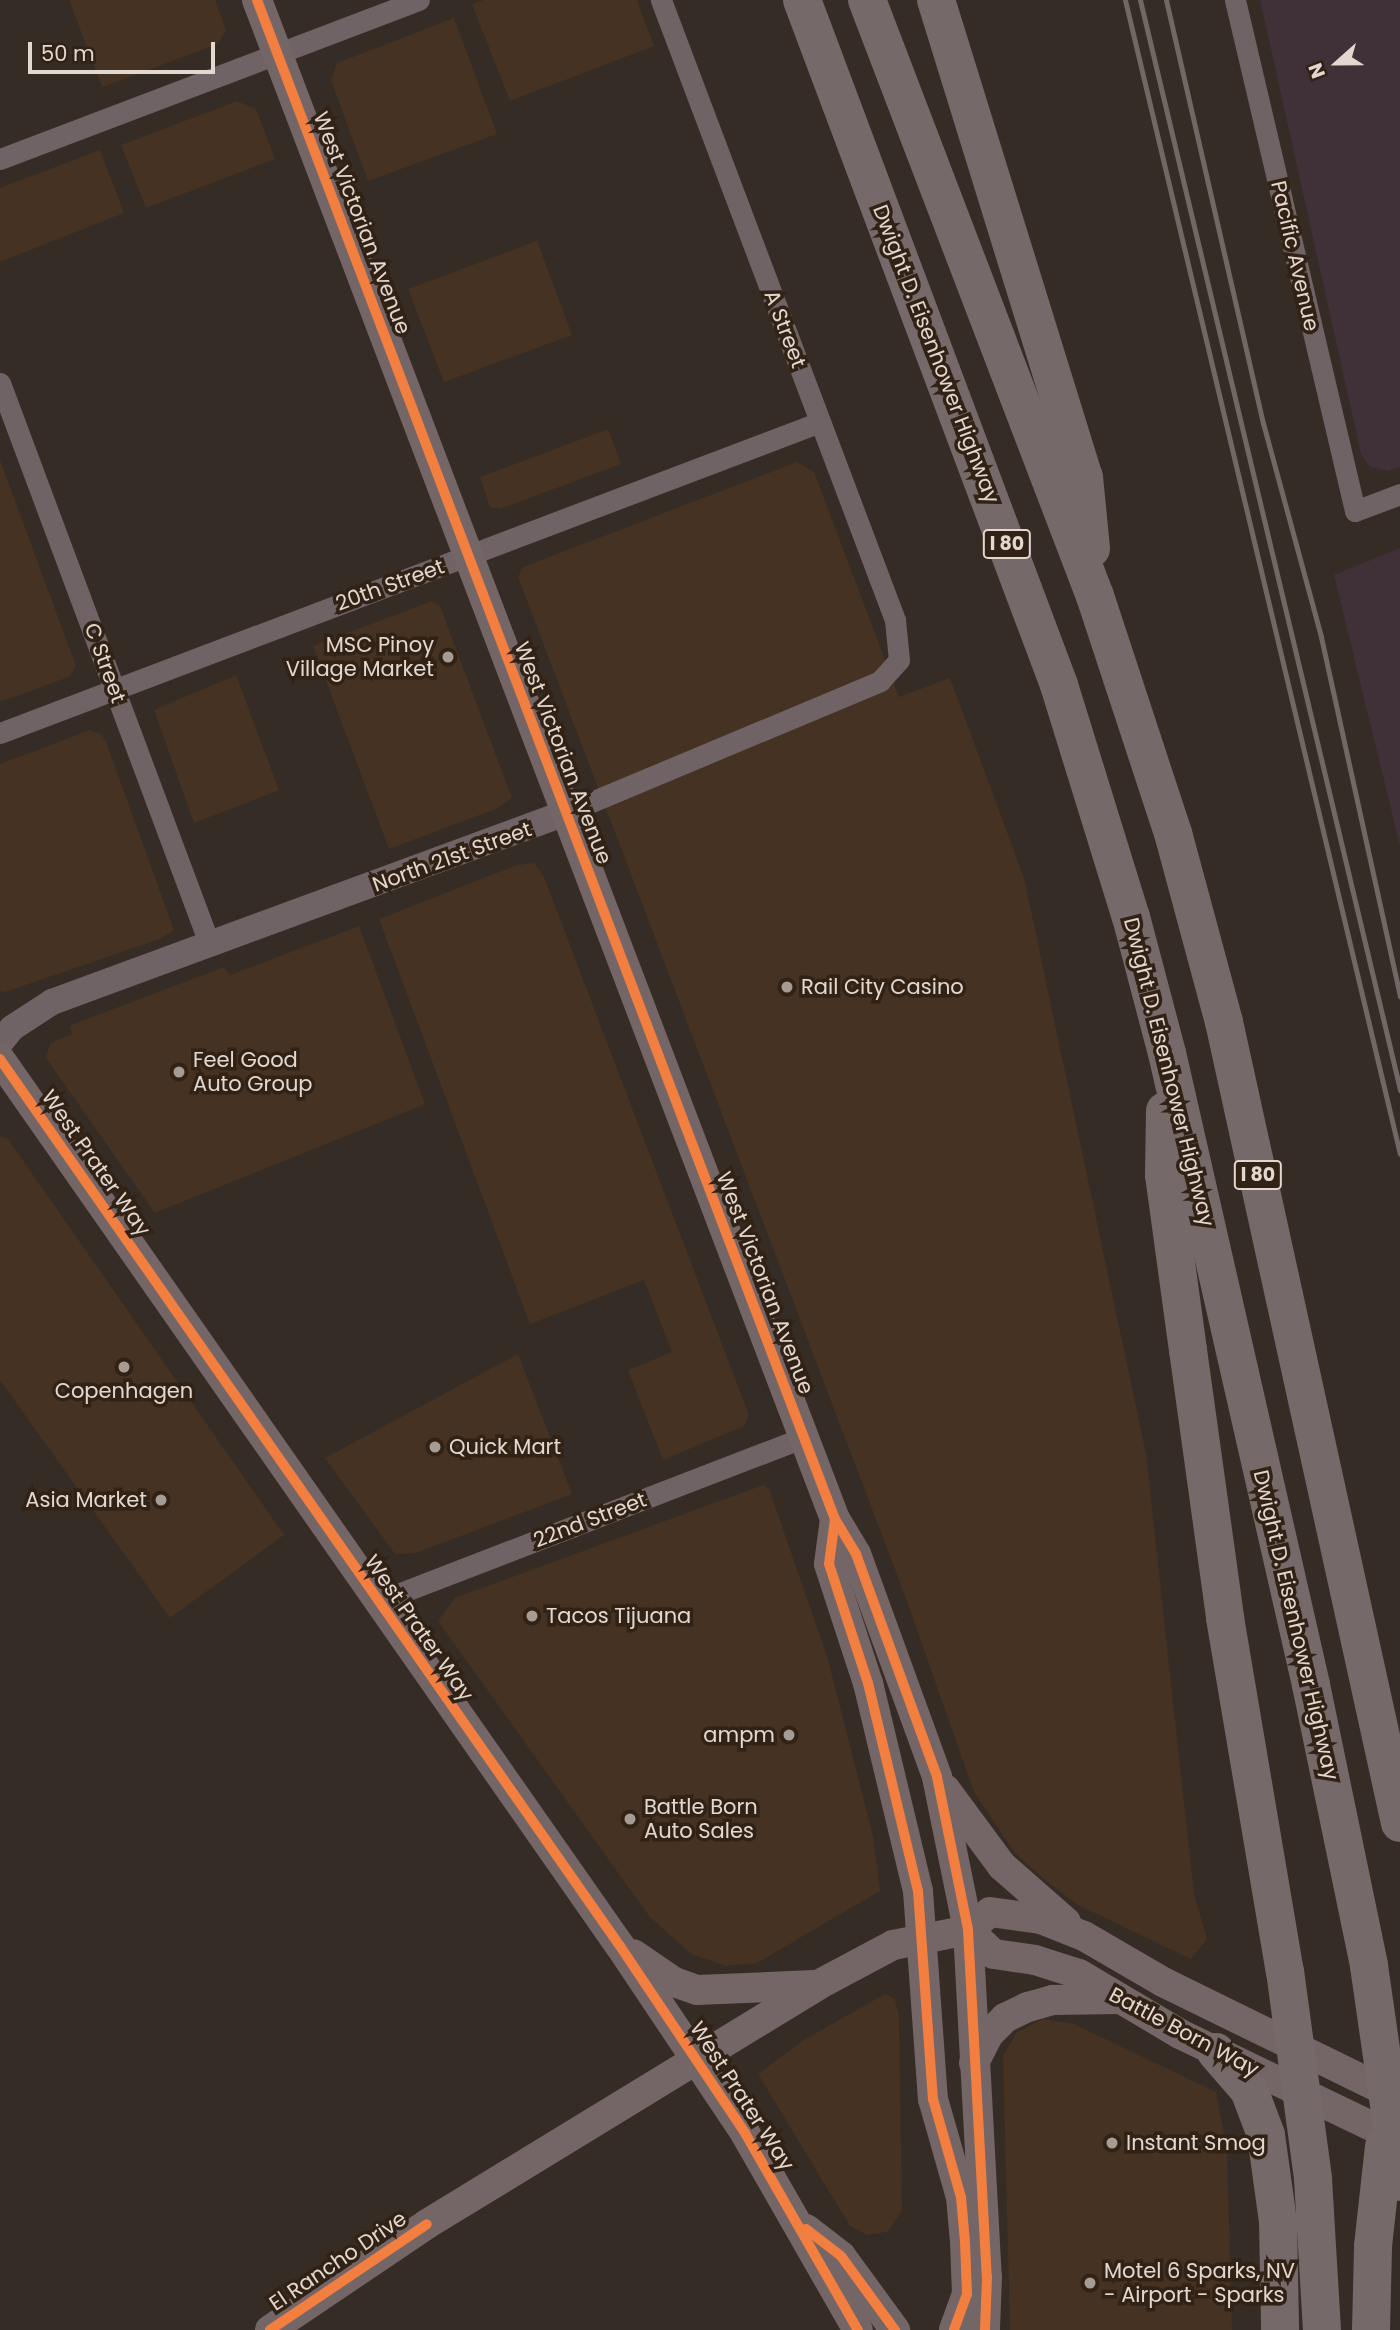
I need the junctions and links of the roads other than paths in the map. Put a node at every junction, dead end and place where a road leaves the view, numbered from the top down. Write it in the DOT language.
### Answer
graph roads {
  1 [pos="257,0"];
  2 [pos="419,0"];
  3 [pos="661,0"];
  4 [pos="793,0"];
  5 [pos="802,0"];
  6 [pos="867,0"];
  7 [pos="936,0"];
  8 [pos="1235,0"];
  9 [pos="819,44"];
  10 [pos="277,54"];
  11 [pos="0,159"];
  12 [pos="0,383"];
  13 [pos="820,422"];
  14 [pos="1400,494"];
  15 [pos="468,556"];
  16 [pos="1095,596"];
  17 [pos="899,660"];
  18 [pos="115,689"];
  19 [pos="0,733"];
  20 [pos="565,813"];
  21 [pos="209,943"];
  22 [pos="0,1043"];
  23 [pos="1167,1053"];
  24 [pos="0,1059"];
  25 [pos="804,1437"];
  26 [pos="835,1519"];
  27 [pos="377,1602"];
  28 [pos="1388,1763"];
  29 [pos="937,1777"];
  30 [pos="1400,1800"];
  31 [pos="1400,1823"];
  32 [pos="946,1933"];
  33 [pos="1084,1936"];
  34 [pos="620,1946"];
  35 [pos="818,1985"];
  36 [pos="1121,1998"];
  37 [pos="1216,2052"];
  38 [pos="696,2058"];
  39 [pos="974,2063"];
  40 [pos="1394,2098"];
  41 [pos="1400,2140"];
  42 [pos="1400,2182"];
  43 [pos="800,2224"];
  44 [pos="270,2330"];
  45 [pos="858,2330"];
  46 [pos="895,2330"];
  47 [pos="954,2330"];
  48 [pos="985,2330"];
  49 [pos="1280,2330"];
  50 [pos="1322,2330"];
  51 [pos="1371,2330"];
  1 -- 10 [label="main road, West Victorian Avenue"];
  2 -- 10 [label="street"];
  3 -- 13 [label="street, A Street"];
  4 -- 9 [label="highway"];
  5 -- 9 [label="highway, Dwight D. Eisenhower Highway / I 80"];
  6 -- 16 [label="highway, I 80"];
  7 -- 16 [label="highway"];
  8 -- 14 [label="street, Pacific Avenue"];
  9 -- 23 [label="highway, Dwight D. Eisenhower Highway / I 80"];
  10 -- 11 [label="street"];
  10 -- 15 [label="main road, West Victorian Avenue"];
  12 -- 18 [label="street, C Street"];
  13 -- 15 [label="street, 20th Street"];
  13 -- 17 [label="street, A Street"];
  15 -- 18 [label="street, 20th Street"];
  15 -- 20 [label="main road, West Victorian Avenue"];
  16 -- 28 [label="highway, I 80"];
  17 -- 20 [label="street, North 21st Street"];
  18 -- 19 [label="street, 20th Street"];
  18 -- 21 [label="street, C Street"];
  20 -- 21 [label="street, North 21st Street"];
  20 -- 25 [label="main road, West Victorian Avenue"];
  21 -- 22 [label="street, North 21st Street"];
  23 -- 40 [label="highway, Dwight D. Eisenhower Highway / I 80, bridge"];
  23 -- 50 [label="highway, bridge"];
  24 -- 27 [label="main road, West Prater Way"];
  25 -- 26 [label="main road, West Victorian Avenue"];
  25 -- 27 [label="street, 22nd Street"];
  26 -- 29 [label="main road, West Victorian Avenue"];
  26 -- 32 [label="main road, West Victorian Avenue"];
  27 -- 34 [label="main road, West Prater Way"];
  28 -- 30 [label="highway"];
  28 -- 31 [label="highway, I 80"];
  29 -- 32 [label="main road, West Victorian Avenue"];
  29 -- 33 [label="main road"];
  32 -- 33 [label="main road, Battle Born Way"];
  32 -- 35 [label="main road, El Rancho Drive"];
  32 -- 36 [label="main road, Battle Born Way"];
  32 -- 39 [label="main road, West Victorian Avenue"];
  32 -- 47 [label="main road, West Victorian Avenue"];
  33 -- 40 [label="main road, Battle Born Way"];
  34 -- 35 [label="main road"];
  34 -- 38 [label="main road, West Prater Way"];
  35 -- 38 [label="main road, El Rancho Drive"];
  36 -- 37 [label="main road, Battle Born Way"];
  36 -- 39 [label="main road"];
  37 -- 41 [label="main road, Battle Born Way"];
  37 -- 49 [label="highway"];
  38 -- 43 [label="main road, West Prater Way"];
  38 -- 44 [label="main road, El Rancho Drive"];
  39 -- 48 [label="main road, West Victorian Avenue"];
  40 -- 42 [label="highway, Dwight D. Eisenhower Highway / I 80, bridge"];
  40 -- 51 [label="highway, bridge"];
  43 -- 45 [label="main road, West Prater Way"];
  43 -- 46 [label="main road, West Prater Way"];
}
